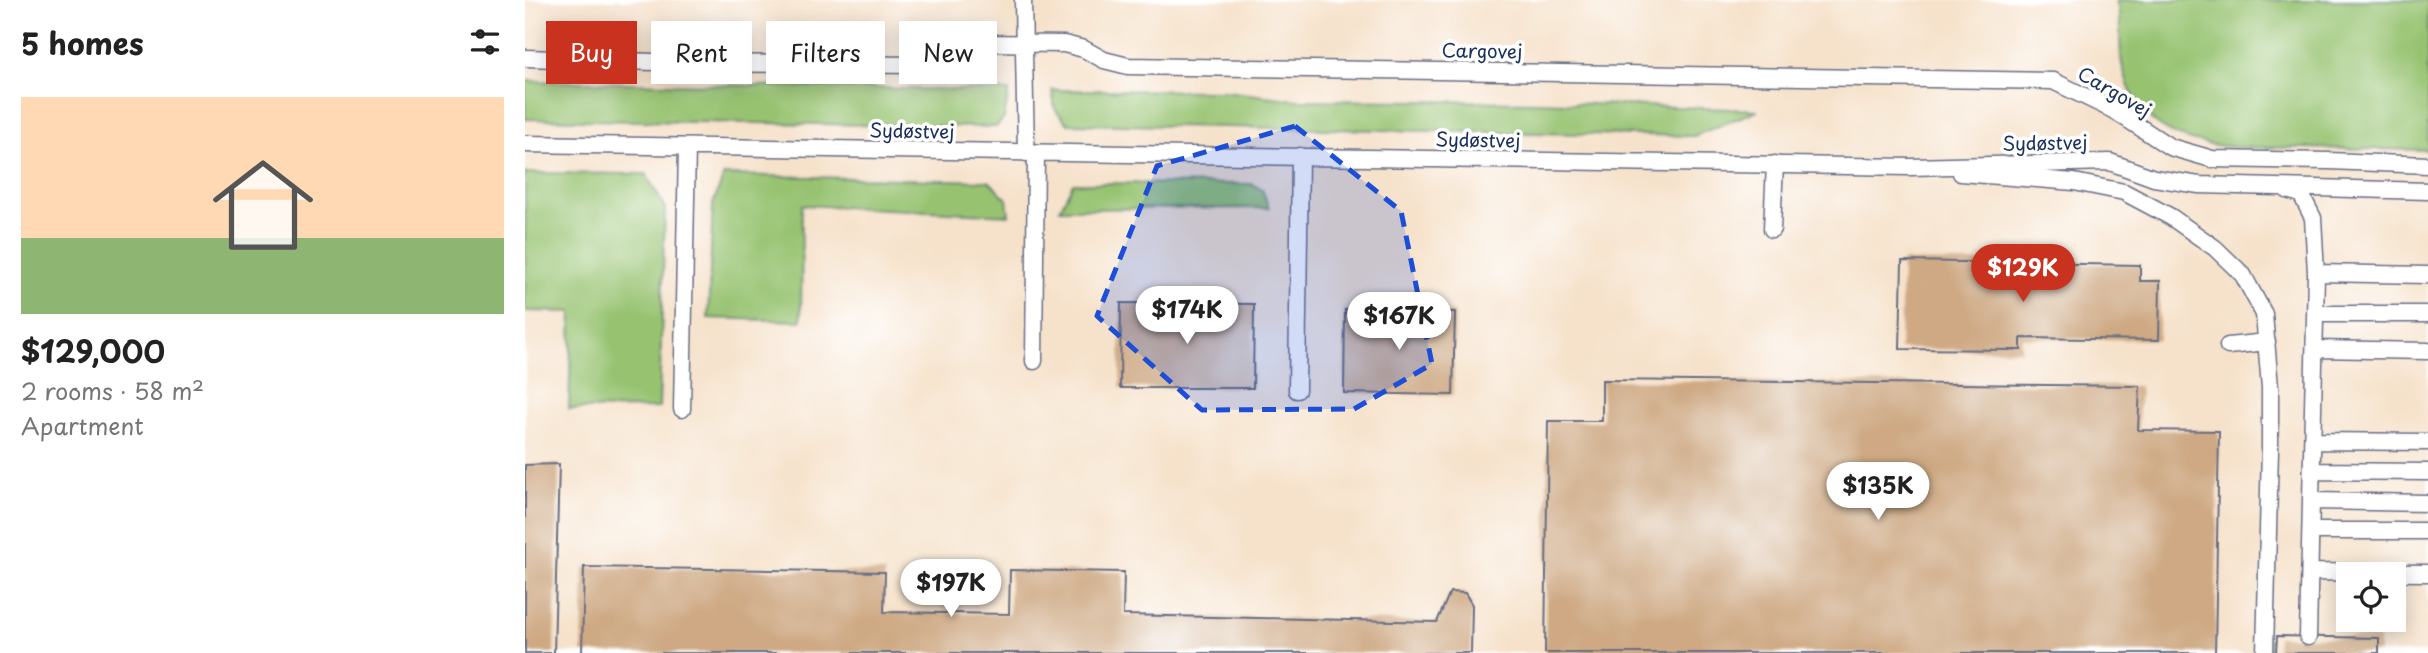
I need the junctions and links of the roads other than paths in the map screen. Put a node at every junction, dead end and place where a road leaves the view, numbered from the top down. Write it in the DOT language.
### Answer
graph roads {
  1 [pos="1023,0"];
  2 [pos="1023,44"];
  3 [pos="525,58"];
  4 [pos="525,144"];
  5 [pos="687,147"];
  6 [pos="1031,153"];
  7 [pos="1300,156"];
  8 [pos="1775,164"];
  9 [pos="2428,165"];
  10 [pos="1910,167"];
  11 [pos="2279,187"];
  12 [pos="2428,191"];
  13 [pos="1772,229"];
  14 [pos="2316,273"];
  15 [pos="2428,275"];
  16 [pos="2315,314"];
  17 [pos="2428,314"];
  18 [pos="2267,342"];
  19 [pos="2228,346"];
  20 [pos="2315,349"];
  21 [pos="2428,351"];
  22 [pos="1034,361"];
  23 [pos="1297,390"];
  24 [pos="682,409"];
  25 [pos="2313,441"];
  26 [pos="2428,442"];
  27 [pos="2313,471"];
  28 [pos="2428,472"];
  29 [pos="2313,501"];
  30 [pos="2428,503"];
  31 [pos="2312,531"];
  32 [pos="2428,531"];
  33 [pos="2310,572"];
  34 [pos="2428,573"];
  35 [pos="2308,637"];
  36 [pos="2265,653"];
  1 -- 2 [label="lane"];
  2 -- 3 [label="lane, Cargovej"];
  2 -- 6 [label="lane"];
  2 -- 9 [label="lane, Cargovej"];
  4 -- 5 [label="lane, Sydøstvej"];
  5 -- 6 [label="lane, Sydøstvej"];
  5 -- 24 [label="lane"];
  6 -- 7 [label="lane, Sydøstvej"];
  6 -- 22 [label="lane"];
  7 -- 8 [label="lane, Sydøstvej"];
  7 -- 23 [label="lane"];
  8 -- 10 [label="lane, Sydøstvej"];
  8 -- 13 [label="lane"];
  10 -- 11 [label="lane, Sydøstvej"];
  10 -- 18 [label="lane"];
  11 -- 12 [label="lane, Sydøstvej"];
  11 -- 14 [label="lane"];
  14 -- 15 [label="lane"];
  14 -- 16 [label="lane"];
  16 -- 17 [label="lane"];
  16 -- 20 [label="lane"];
  18 -- 19 [label="lane"];
  18 -- 36 [label="lane"];
  20 -- 21 [label="lane"];
  20 -- 25 [label="lane"];
  25 -- 26 [label="lane"];
  25 -- 27 [label="lane"];
  27 -- 28 [label="lane"];
  27 -- 29 [label="lane"];
  29 -- 30 [label="lane"];
  29 -- 31 [label="lane"];
  31 -- 32 [label="lane"];
  31 -- 33 [label="lane"];
  33 -- 34 [label="lane"];
  33 -- 35 [label="lane"];
}
